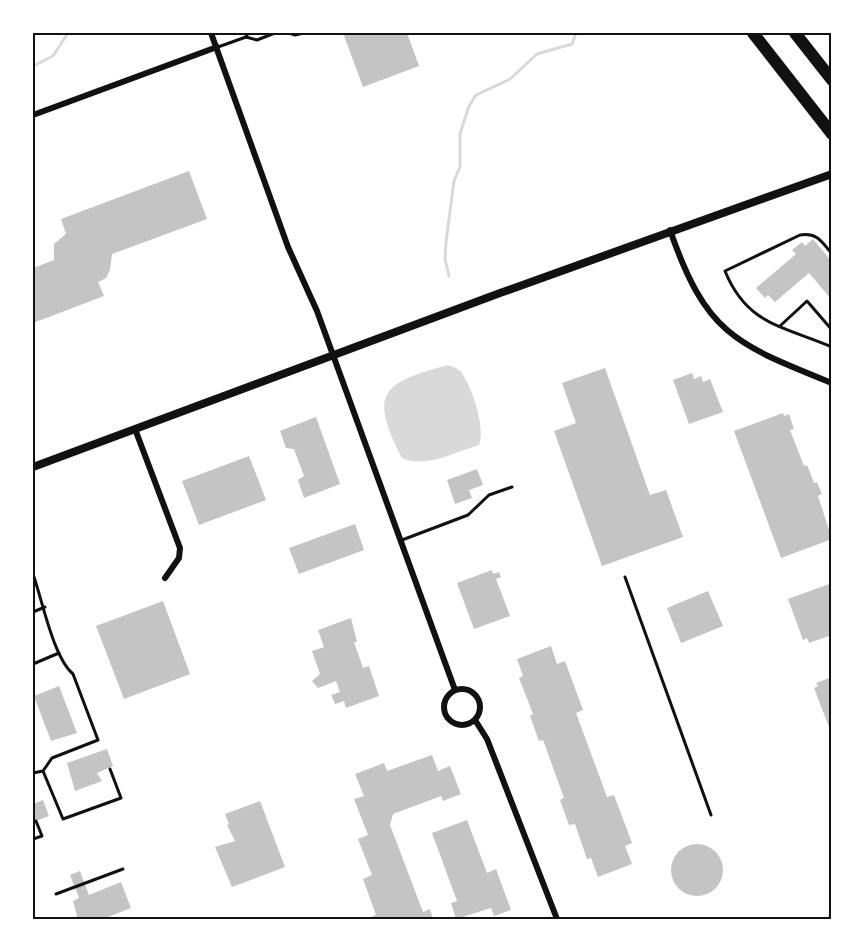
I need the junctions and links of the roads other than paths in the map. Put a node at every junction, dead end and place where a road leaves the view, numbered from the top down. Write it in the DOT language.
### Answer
graph roads {
  1 [pos="211,33"];
  2 [pos="275,33"];
  3 [pos="289,33"];
  4 [pos="304,33"];
  5 [pos="753,33"];
  6 [pos="795,33"];
  7 [pos="247,35"];
  8 [pos="217,47"];
  9 [pos="832,80"];
  10 [pos="33,115"];
  11 [pos="832,134"];
  12 [pos="832,174"];
  13 [pos="670,230"];
  14 [pos="832,254"];
  15 [pos="780,326"];
  16 [pos="832,330"];
  17 [pos="832,346"];
  18 [pos="333,355"];
  19 [pos="832,383"];
  20 [pos="135,429"];
  21 [pos="33,466"];
  22 [pos="512,487"];
  23 [pos="401,540"];
  24 [pos="33,573"];
  25 [pos="625,577"];
  26 [pos="165,578"];
  27 [pos="34,579"];
  28 [pos="45,607"];
  29 [pos="33,612"];
  30 [pos="59,653"];
  31 [pos="33,664"];
  32 [pos="455,690"];
  33 [pos="475,720"];
  34 [pos="110,769"];
  35 [pos="43,771"];
  36 [pos="33,773"];
  37 [pos="711,815"];
  38 [pos="36,820"];
  39 [pos="33,839"];
  40 [pos="123,869"];
  41 [pos="56,894"];
  42 [pos="557,919"];
  1 -- 8 [label="street"];
  2 -- 7 [label="lane"];
  3 -- 4 [label="lane"];
  5 -- 11 [label="highway"];
  6 -- 9 [label="highway"];
  7 -- 8 [label="lane"];
  8 -- 10 [label="street"];
  8 -- 18 [label="street"];
  12 -- 13 [label="street"];
  13 -- 18 [label="street"];
  13 -- 19 [label="street"];
  14 -- 15 [label="lane"];
  15 -- 16 [label="lane"];
  15 -- 17 [label="lane"];
  18 -- 20 [label="street"];
  18 -- 23 [label="street"];
  20 -- 21 [label="street"];
  20 -- 26 [label="street"];
  22 -- 23 [label="lane"];
  23 -- 32 [label="street"];
  24 -- 27 [label="lane"];
  25 -- 37 [label="lane"];
  27 -- 28 [label="lane"];
  28 -- 29 [label="lane"];
  28 -- 30 [label="lane"];
  30 -- 31 [label="lane"];
  30 -- 35 [label="lane"];
  32 -- 33 [label="street"];
  32 -- 33 [label="street"];
  33 -- 42 [label="street"];
  34 -- 35 [label="lane"];
  35 -- 36 [label="lane"];
  38 -- 39 [label="lane"];
  40 -- 41 [label="lane"];
}
